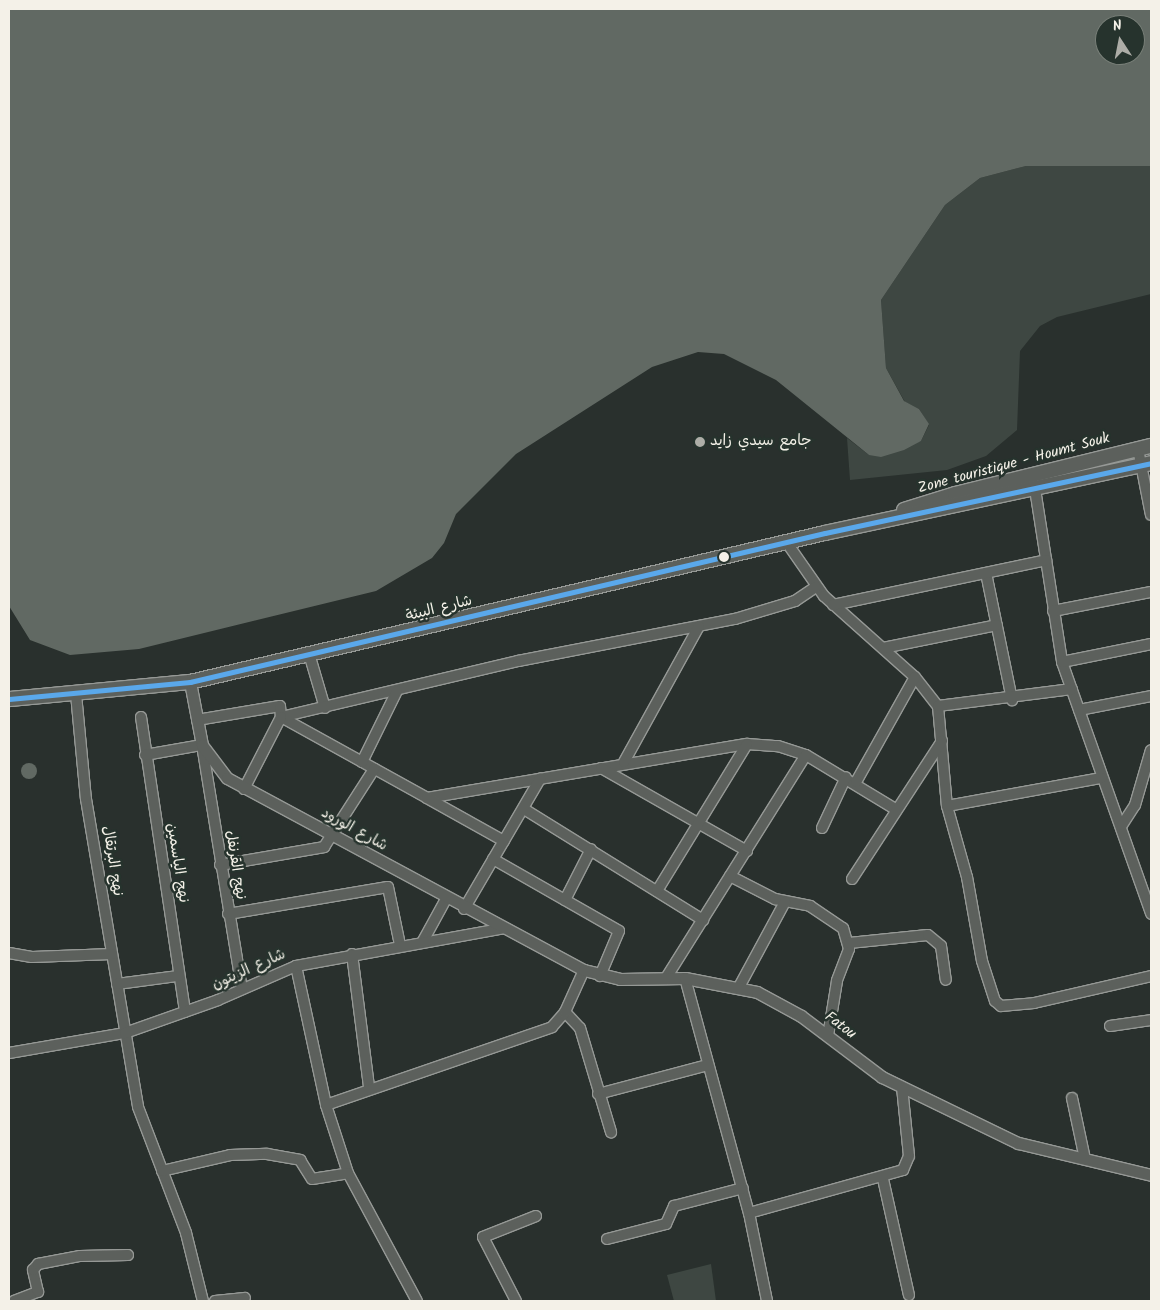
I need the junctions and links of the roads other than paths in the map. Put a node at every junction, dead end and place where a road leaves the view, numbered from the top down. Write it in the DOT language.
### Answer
graph roads {
  1 [pos="1144,448"];
  2 [pos="1146,464"];
  3 [pos="1035,489"];
  4 [pos="1151,515"];
  5 [pos="858,526"];
  6 [pos="787,543"];
  7 [pos="1046,560"];
  8 [pos="986,573"];
  9 [pos="816,587"];
  10 [pos="1151,592"];
  11 [pos="833,604"];
  12 [pos="1053,611"];
  13 [pos="997,625"];
  14 [pos="699,626"];
  15 [pos="1151,644"];
  16 [pos="883,648"];
  17 [pos="310,657"];
  18 [pos="1062,662"];
  19 [pos="915,677"];
  20 [pos="190,682"];
  21 [pos="1072,689"];
  22 [pos="397,691"];
  23 [pos="76,694"];
  24 [pos="13,696"];
  25 [pos="1151,696"];
  26 [pos="1012,700"];
  27 [pos="938,706"];
  28 [pos="325,708"];
  29 [pos="1079,710"];
  30 [pos="141,717"];
  31 [pos="281,717"];
  32 [pos="197,720"];
  33 [pos="942,741"];
  34 [pos="747,744"];
  35 [pos="202,745"];
  36 [pos="1151,750"];
  37 [pos="145,755"];
  38 [pos="806,756"];
  39 [pos="362,762"];
  40 [pos="624,762"];
  41 [pos="600,768"];
  42 [pos="374,769"];
  43 [pos="1148,771"];
  44 [pos="846,777"];
  45 [pos="1101,778"];
  46 [pos="540,779"];
  47 [pos="856,782"];
  48 [pos="244,788"];
  49 [pos="427,798"];
  50 [pos="947,806"];
  51 [pos="524,809"];
  52 [pos="895,809"];
  53 [pos="701,822"];
  54 [pos="1122,825"];
  55 [pos="822,828"];
  56 [pos="334,835"];
  57 [pos="504,841"];
  58 [pos="590,849"];
  59 [pos="747,851"];
  60 [pos="493,859"];
  61 [pos="220,864"];
  62 [pos="730,876"];
  63 [pos="852,879"];
  64 [pos="1147,882"];
  65 [pos="657,891"];
  66 [pos="446,900"];
  67 [pos="565,900"];
  68 [pos="785,902"];
  69 [pos="464,909"];
  70 [pos="228,914"];
  71 [pos="1151,914"];
  72 [pos="703,920"];
  73 [pos="505,928"];
  74 [pos="423,941"];
  75 [pos="849,943"];
  76 [pos="400,945"];
  77 [pos="9,953"];
  78 [pos="112,954"];
  79 [pos="352,954"];
  80 [pos="296,966"];
  81 [pos="584,970"];
  82 [pos="178,976"];
  83 [pos="600,976"];
  84 [pos="1151,976"];
  85 [pos="666,978"];
  86 [pos="685,978"];
  87 [pos="946,980"];
  88 [pos="118,984"];
  89 [pos="739,987"];
  90 [pos="242,989"];
  91 [pos="185,1012"];
  92 [pos="565,1012"];
  93 [pos="1151,1020"];
  94 [pos="1110,1026"];
  95 [pos="125,1033"];
  96 [pos="828,1036"];
  97 [pos="9,1053"];
  98 [pos="708,1065"];
  99 [pos="369,1087"];
  100 [pos="902,1087"];
  101 [pos="598,1094"];
  102 [pos="1072,1098"];
  103 [pos="326,1105"];
  104 [pos="611,1132"];
  105 [pos="1085,1159"];
  106 [pos="162,1171"];
  107 [pos="348,1173"];
  108 [pos="1151,1175"];
  109 [pos="882,1179"];
  110 [pos="742,1188"];
  111 [pos="749,1214"];
  112 [pos="536,1216"];
  113 [pos="607,1239"];
  114 [pos="128,1255"];
  115 [pos="909,1296"];
  116 [pos="245,1298"];
  117 [pos="14,1301"];
  118 [pos="203,1301"];
  119 [pos="216,1301"];
  120 [pos="417,1301"];
  121 [pos="516,1301"];
  122 [pos="767,1301"];
  1 -- 2 [label="street"];
  1 -- 5 [label="main road, Zone touristique - Houmt Souk"];
  2 -- 3 [label="main road"];
  2 -- 4 [label="street"];
  3 -- 5 [label="main road"];
  3 -- 7 [label="street"];
  5 -- 6 [label="main road, شارع البيئة"];
  6 -- 9 [label="street"];
  6 -- 17 [label="main road, شارع البيئة"];
  7 -- 8 [label="street"];
  7 -- 12 [label="street"];
  8 -- 11 [label="street"];
  8 -- 13 [label="street"];
  9 -- 11 [label="street"];
  9 -- 14 [label="street"];
  10 -- 12 [label="street"];
  11 -- 16 [label="street"];
  12 -- 18 [label="street"];
  13 -- 16 [label="street"];
  13 -- 26 [label="street"];
  14 -- 22 [label="street"];
  14 -- 40 [label="street"];
  15 -- 18 [label="street"];
  16 -- 19 [label="street"];
  17 -- 20 [label="main road, شارع البيئة"];
  17 -- 28 [label="street"];
  18 -- 21 [label="street"];
  19 -- 27 [label="street"];
  19 -- 47 [label="street"];
  20 -- 23 [label="main road, شارع البيئة"];
  20 -- 32 [label="street"];
  21 -- 26 [label="street"];
  21 -- 29 [label="street"];
  22 -- 28 [label="street"];
  22 -- 39 [label="street"];
  23 -- 24 [label="main road, شارع البيئة"];
  23 -- 78 [label="street, نهج البرتقال"];
  25 -- 29 [label="street"];
  26 -- 27 [label="street"];
  27 -- 33 [label="street"];
  28 -- 31 [label="street"];
  29 -- 45 [label="street"];
  30 -- 37 [label="street, نهج الياسمين"];
  31 -- 32 [label="street"];
  31 -- 39 [label="street"];
  31 -- 48 [label="street"];
  32 -- 35 [label="street"];
  33 -- 50 [label="street"];
  33 -- 52 [label="street"];
  34 -- 38 [label="street"];
  34 -- 40 [label="street"];
  34 -- 53 [label="street"];
  35 -- 37 [label="street"];
  35 -- 48 [label="street, شارع الورود"];
  35 -- 61 [label="street, نهج القرنفل"];
  36 -- 43 [label="street"];
  37 -- 82 [label="street, نهج الياسمين"];
  38 -- 44 [label="street"];
  38 -- 59 [label="street"];
  39 -- 42 [label="street"];
  40 -- 41 [label="street"];
  41 -- 46 [label="street"];
  41 -- 53 [label="street"];
  42 -- 49 [label="street"];
  42 -- 56 [label="street"];
  43 -- 54 [label="street"];
  44 -- 47 [label="street"];
  44 -- 55 [label="street"];
  45 -- 50 [label="street"];
  45 -- 54 [label="street"];
  46 -- 49 [label="street"];
  46 -- 51 [label="street"];
  47 -- 52 [label="street"];
  48 -- 56 [label="street, شارع الورود"];
  49 -- 57 [label="street"];
  50 -- 84 [label="street"];
  51 -- 57 [label="street"];
  51 -- 58 [label="street"];
  52 -- 63 [label="street"];
  53 -- 59 [label="street"];
  53 -- 65 [label="street"];
  54 -- 64 [label="street"];
  56 -- 61 [label="street"];
  56 -- 66 [label="street, شارع الورود"];
  57 -- 60 [label="street"];
  58 -- 65 [label="street"];
  58 -- 67 [label="street"];
  59 -- 62 [label="street"];
  60 -- 67 [label="street"];
  60 -- 69 [label="street"];
  61 -- 70 [label="street, نهج القرنفل"];
  62 -- 68 [label="street"];
  62 -- 72 [label="street"];
  64 -- 71 [label="street"];
  65 -- 72 [label="street"];
  66 -- 69 [label="street, شارع الورود"];
  66 -- 74 [label="street"];
  67 -- 83 [label="street"];
  68 -- 75 [label="street"];
  68 -- 89 [label="street"];
  69 -- 73 [label="street, شارع الورود"];
  70 -- 76 [label="street"];
  70 -- 90 [label="street, نهج القرنفل"];
  72 -- 85 [label="street"];
  73 -- 74 [label="street, شارع الزيتون"];
  73 -- 81 [label="street, Fatou"];
  74 -- 76 [label="street, شارع الزيتون"];
  75 -- 87 [label="street"];
  75 -- 96 [label="street"];
  76 -- 79 [label="street, شارع الزيتون"];
  77 -- 78 [label="street"];
  78 -- 88 [label="street, نهج البرتقال"];
  79 -- 80 [label="street, شارع الزيتون"];
  79 -- 99 [label="street"];
  80 -- 90 [label="street, شارع الزيتون"];
  80 -- 103 [label="street"];
  81 -- 83 [label="street, Fatou"];
  81 -- 92 [label="street"];
  82 -- 88 [label="street"];
  82 -- 91 [label="street, نهج الياسمين"];
  83 -- 85 [label="street, Fatou"];
  85 -- 86 [label="street, Fatou"];
  86 -- 89 [label="street, Fatou"];
  86 -- 98 [label="street"];
  88 -- 95 [label="street, نهج البرتقال"];
  89 -- 96 [label="street, Fatou"];
  90 -- 91 [label="street, شارع الزيتون"];
  91 -- 95 [label="street, شارع الزيتون"];
  92 -- 99 [label="street"];
  92 -- 101 [label="street"];
  93 -- 94 [label="street"];
  95 -- 97 [label="street, شارع الزيتون"];
  95 -- 106 [label="street, نهج البرتقال"];
  96 -- 100 [label="street, Fatou"];
  98 -- 101 [label="street"];
  98 -- 110 [label="street"];
  99 -- 103 [label="street"];
  100 -- 105 [label="street, Fatou"];
  100 -- 109 [label="street"];
  101 -- 104 [label="street"];
  102 -- 105 [label="street"];
  103 -- 107 [label="street"];
  105 -- 108 [label="street, Fatou"];
  106 -- 107 [label="street"];
  106 -- 118 [label="street, نهج البرتقال"];
  107 -- 120 [label="street"];
  109 -- 111 [label="street"];
  109 -- 115 [label="street"];
  110 -- 111 [label="street"];
  110 -- 113 [label="street"];
  111 -- 122 [label="street"];
  112 -- 121 [label="street"];
  114 -- 117 [label="street"];
  116 -- 119 [label="street"];
}
